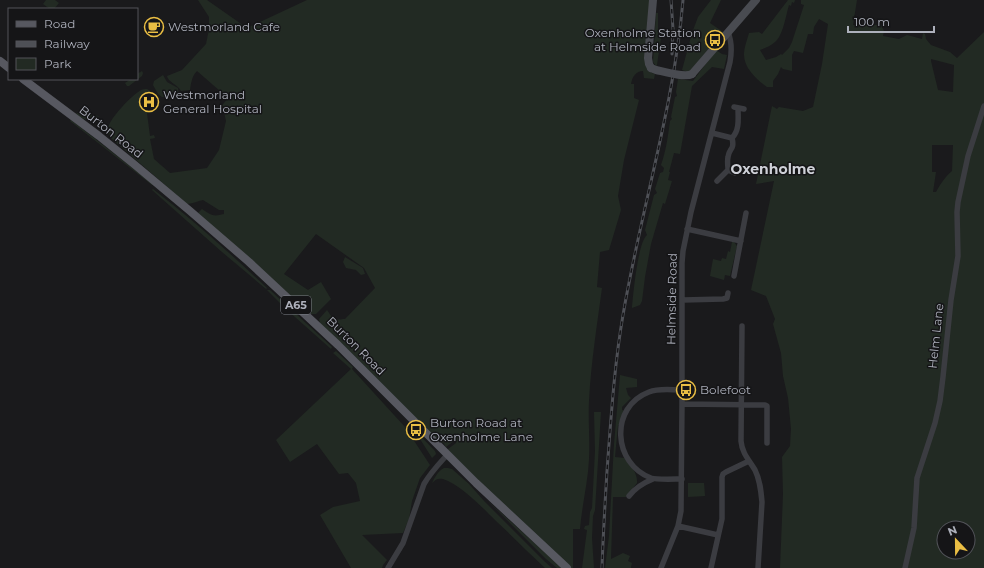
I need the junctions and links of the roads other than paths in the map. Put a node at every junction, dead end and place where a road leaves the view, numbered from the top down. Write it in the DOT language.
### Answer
graph roads {
  1 [pos="653,0"];
  2 [pos="756,0"];
  3 [pos="728,32"];
  4 [pos="0,61"];
  5 [pos="8,67"];
  6 [pos="24,80"];
  7 [pos="984,106"];
  8 [pos="739,108"];
  9 [pos="712,133"];
  10 [pos="732,138"];
  11 [pos="728,170"];
  12 [pos="735,174"];
  13 [pos="717,181"];
  14 [pos="746,213"];
  15 [pos="687,230"];
  16 [pos="741,241"];
  17 [pos="734,276"];
  18 [pos="728,293"];
  19 [pos="683,300"];
  20 [pos="742,326"];
  21 [pos="682,390"];
  22 [pos="682,404"];
  23 [pos="742,405"];
  24 [pos="768,443"];
  25 [pos="447,455"];
  26 [pos="749,461"];
  27 [pos="641,473"];
  28 [pos="653,479"];
  29 [pos="682,479"];
  30 [pos="640,485"];
  31 [pos="629,496"];
  32 [pos="678,526"];
  33 [pos="718,535"];
  34 [pos="388,568"];
  35 [pos="567,568"];
  36 [pos="661,568"];
  37 [pos="711,568"];
  38 [pos="758,568"];
  39 [pos="905,568"];
  1 -- 3 [label="main road, bridge"];
  2 -- 3 [label="main road"];
  3 -- 9 [label="street, Helmside Road"];
  4 -- 5 [label="main road"];
  6 -- 25 [label="main road, Burton Road / A65"];
  7 -- 39 [label="street, Helm Lane"];
  8 -- 10 [label="street"];
  9 -- 10 [label="street"];
  9 -- 15 [label="street, Helmside Road"];
  10 -- 11 [label="street"];
  11 -- 12 [label="street"];
  11 -- 13 [label="street"];
  14 -- 16 [label="street"];
  15 -- 16 [label="street"];
  15 -- 19 [label="street, Helmside Road"];
  16 -- 17 [label="street"];
  18 -- 19 [label="street"];
  19 -- 21 [label="street, Helmside Road"];
  20 -- 23 [label="street"];
  21 -- 22 [label="street, Helmside Road"];
  21 -- 27 [label="street"];
  22 -- 23 [label="street"];
  22 -- 29 [label="street, Helmside Road"];
  23 -- 24 [label="street"];
  23 -- 26 [label="street"];
  25 -- 34 [label="street"];
  25 -- 35 [label="main road, Burton Road / A65"];
  26 -- 33 [label="street"];
  26 -- 38 [label="street"];
  27 -- 28 [label="street"];
  27 -- 30 [label="street"];
  28 -- 29 [label="street"];
  28 -- 30 [label="street"];
  29 -- 32 [label="street, Helmside Road"];
  30 -- 31 [label="street"];
  32 -- 33 [label="street"];
  32 -- 36 [label="street, Helmside Road"];
  33 -- 37 [label="street"];
}
